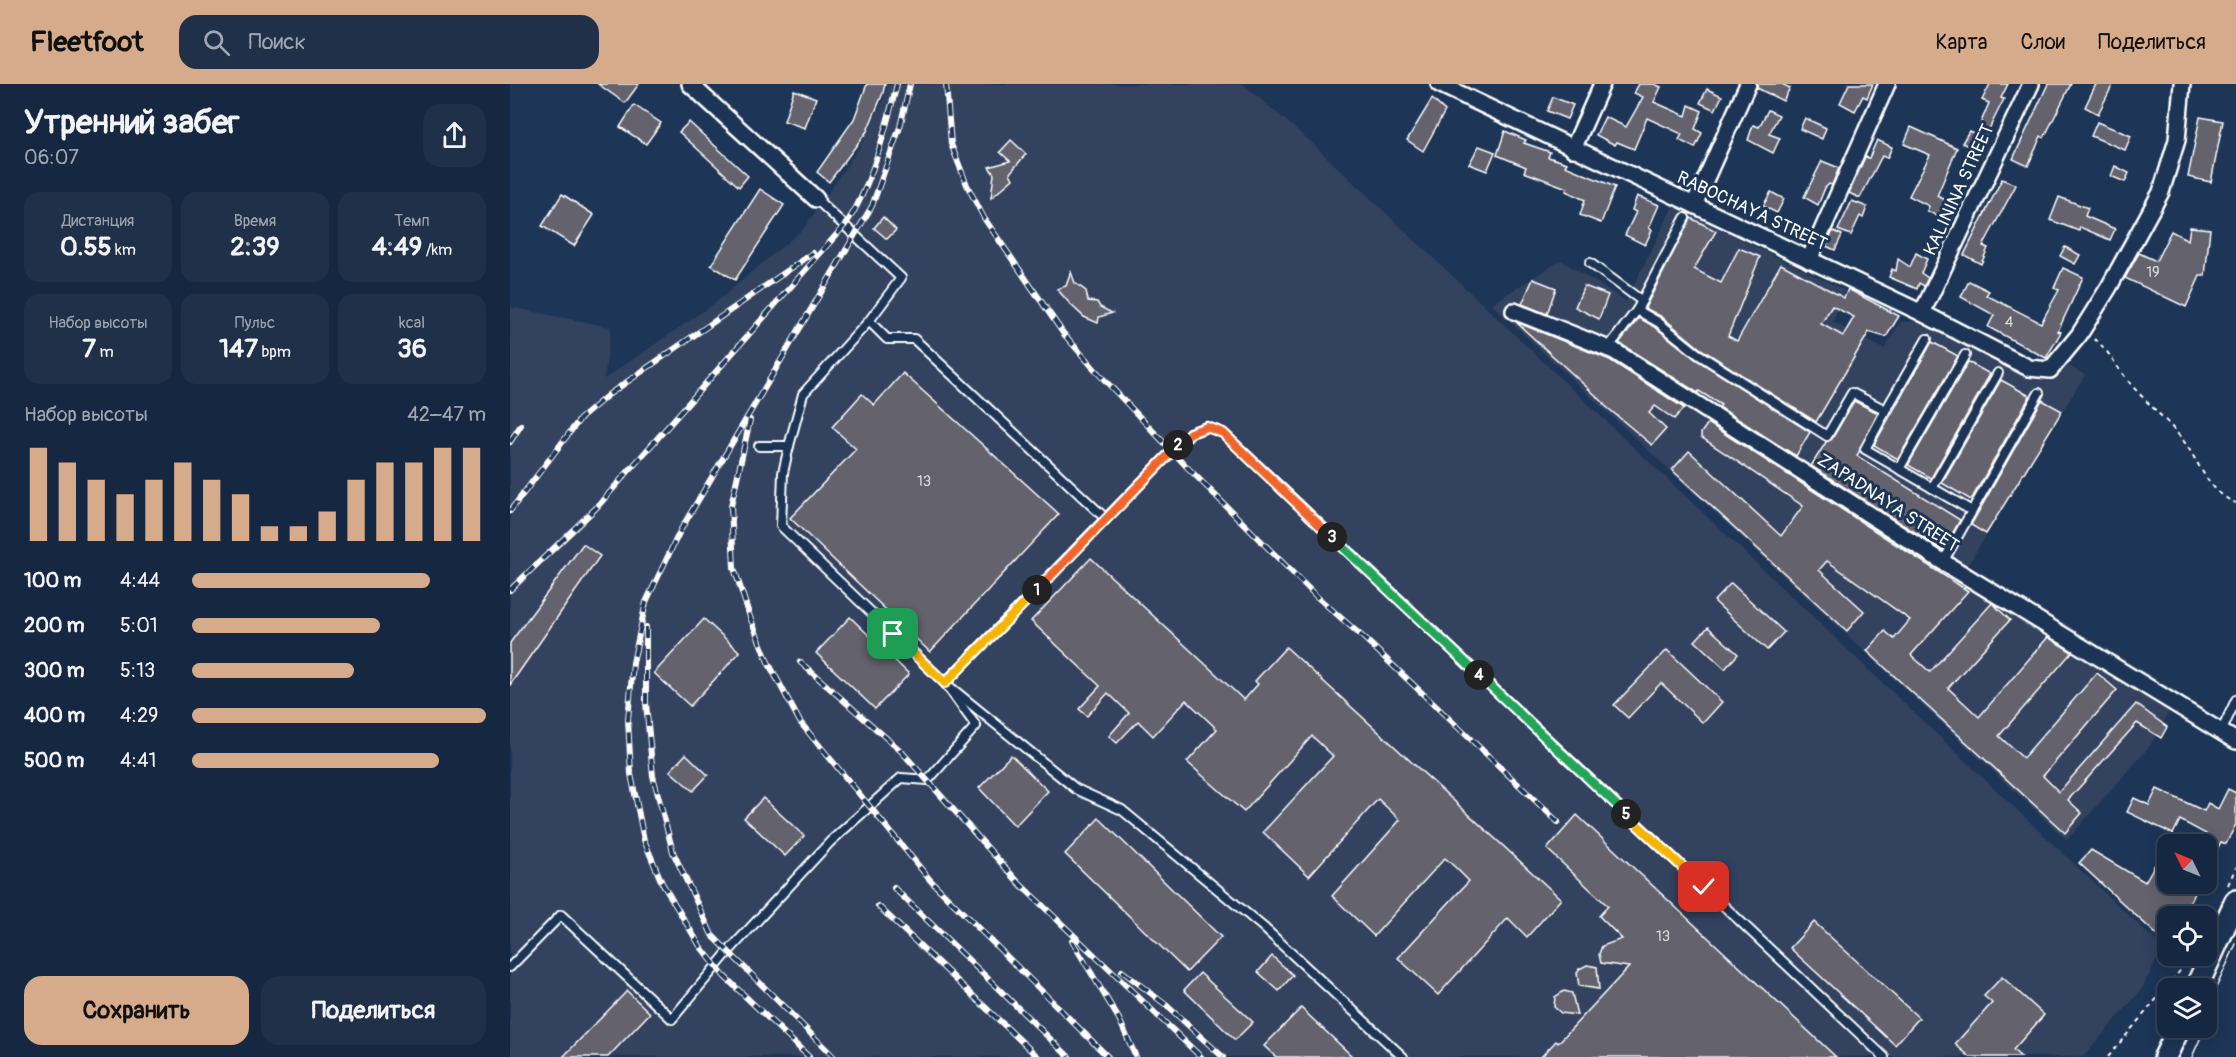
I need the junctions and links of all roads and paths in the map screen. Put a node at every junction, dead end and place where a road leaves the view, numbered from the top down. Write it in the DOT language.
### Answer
graph roads {
  1 [pos="690,84"];
  2 [pos="1439,84"];
  3 [pos="1602,84"];
  4 [pos="1748,84"];
  5 [pos="1887,84"];
  6 [pos="2031,84"];
  7 [pos="2182,84"];
  8 [pos="1457,88"];
  9 [pos="1573,148"];
  10 [pos="816,199"];
  11 [pos="1689,212"];
  12 [pos="1809,260"];
  13 [pos="1590,263"];
  14 [pos="1642,301"];
  15 [pos="1637,310"];
  16 [pos="1514,311"];
  17 [pos="1922,313"];
  18 [pos="869,321"];
  19 [pos="2082,331"];
  20 [pos="1927,339"];
  21 [pos="1608,348"];
  22 [pos="1965,355"];
  23 [pos="1998,373"];
  24 [pos="2039,393"];
  25 [pos="1886,410"];
  26 [pos="759,446"];
  27 [pos="789,446"];
  28 [pos="1899,469"];
  29 [pos="1932,488"];
  30 [pos="2236,502"];
  31 [pos="1972,511"];
  32 [pos="1106,519"];
  33 [pos="1943,562"];
  34 [pos="945,683"];
  35 [pos="2236,700"];
  36 [pos="2221,732"];
  37 [pos="2236,741"];
  38 [pos="2236,901"];
  39 [pos="2185,966"];
  40 [pos="510,967"];
  41 [pos="2201,978"];
  42 [pos="2174,1038"];
  43 [pos="1403,1057"];
  44 [pos="1884,1057"];
  45 [pos="2108,1057"];
  46 [pos="2165,1057"];
  1 -- 10 [label="street"];
  2 -- 8 [label="street, RABOCHAYA STREET"];
  3 -- 9 [label="street"];
  4 -- 11 [label="street"];
  5 -- 12 [label="street"];
  6 -- 17 [label="street, KALININA STREET"];
  7 -- 19 [label="street"];
  8 -- 9 [label="street, RABOCHAYA STREET"];
  9 -- 11 [label="street, RABOCHAYA STREET"];
  10 -- 18 [label="lane"];
  11 -- 12 [label="street, RABOCHAYA STREET"];
  11 -- 14 [label="lane"];
  12 -- 17 [label="street, RABOCHAYA STREET"];
  13 -- 14 [label="lane"];
  14 -- 15 [label="lane"];
  15 -- 21 [label="lane"];
  15 -- 25 [label="lane"];
  16 -- 21 [label="street, ZAPADNAYA STREET"];
  17 -- 19 [label="street, RABOCHAYA STREET"];
  18 -- 27 [label="lane"];
  18 -- 32 [label="lane"];
  19 -- 30 [label="path"];
  20 -- 25 [label="lane"];
  21 -- 33 [label="street, ZAPADNAYA STREET"];
  22 -- 28 [label="lane"];
  23 -- 29 [label="lane"];
  24 -- 31 [label="lane"];
  25 -- 28 [label="lane"];
  26 -- 27 [label="lane"];
  27 -- 34 [label="lane"];
  28 -- 29 [label="lane"];
  29 -- 31 [label="lane"];
  31 -- 33 [label="lane"];
  32 -- 34 [label="lane"];
  32 -- 44 [label="lane"];
  33 -- 36 [label="street, ZAPADNAYA STREET"];
  34 -- 40 [label="lane"];
  34 -- 43 [label="lane"];
  35 -- 36 [label="lane"];
  36 -- 37 [label="street, ZAPADNAYA STREET"];
  38 -- 41 [label="street"];
  39 -- 45 [label="path"];
  42 -- 46 [label="street"];
}
